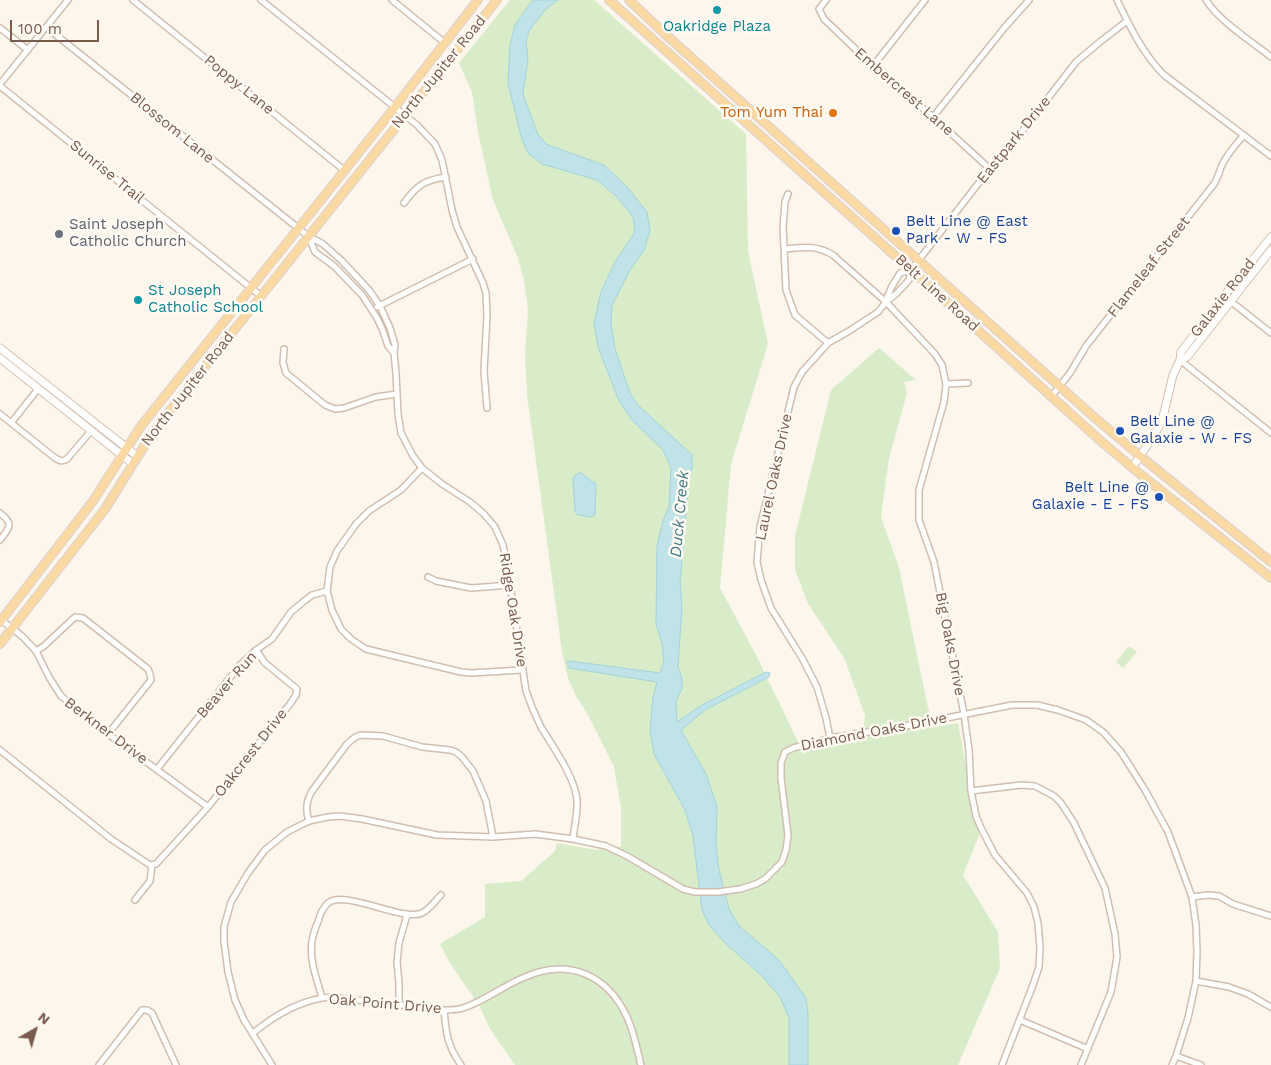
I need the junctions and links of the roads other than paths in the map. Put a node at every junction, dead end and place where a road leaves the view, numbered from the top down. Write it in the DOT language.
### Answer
graph roads {
  1 [pos="68,0"];
  2 [pos="133,0"];
  3 [pos="262,0"];
  4 [pos="392,0"];
  5 [pos="478,0"];
  6 [pos="497,0"];
  7 [pos="609,0"];
  8 [pos="629,0"];
  9 [pos="826,0"];
  10 [pos="925,0"];
  11 [pos="1029,0"];
  12 [pos="1117,0"];
  13 [pos="1206,0"];
  14 [pos="1127,22"];
  15 [pos="459,26"];
  16 [pos="46,27"];
  17 [pos="0,28"];
  18 [pos="469,34"];
  19 [pos="446,43"];
  20 [pos="28,50"];
  21 [pos="1271,57"];
  22 [pos="873,66"];
  23 [pos="0,85"];
  24 [pos="395,107"];
  25 [pos="404,116"];
  26 [pos="933,117"];
  27 [pos="763,120"];
  28 [pos="754,130"];
  29 [pos="1244,135"];
  30 [pos="1271,156"];
  31 [pos="990,168"];
  32 [pos="344,170"];
  33 [pos="446,177"];
  34 [pos="788,194"];
  35 [pos="404,203"];
  36 [pos="864,210"];
  37 [pos="855,220"];
  38 [pos="298,228"];
  39 [pos="308,236"];
  40 [pos="1271,238"];
  41 [pos="785,249"];
  42 [pos="1271,250"];
  43 [pos="473,259"];
  44 [pos="918,260"];
  45 [pos="911,270"];
  46 [pos="251,288"];
  47 [pos="261,296"];
  48 [pos="1224,296"];
  49 [pos="1231,301"];
  50 [pos="886,302"];
  51 [pos="380,306"];
  52 [pos="372,309"];
  53 [pos="216,332"];
  54 [pos="1271,333"];
  55 [pos="226,340"];
  56 [pos="828,343"];
  57 [pos="0,348"];
  58 [pos="284,349"];
  59 [pos="394,352"];
  60 [pos="0,358"];
  61 [pos="1180,360"];
  62 [pos="968,382"];
  63 [pos="946,384"];
  64 [pos="173,385"];
  65 [pos="1060,386"];
  66 [pos="38,389"];
  67 [pos="183,394"];
  68 [pos="397,394"];
  69 [pos="1051,397"];
  70 [pos="487,408"];
  71 [pos="0,414"];
  72 [pos="11,423"];
  73 [pos="91,431"];
  74 [pos="1271,433"];
  75 [pos="124,452"];
  76 [pos="1140,456"];
  77 [pos="135,460"];
  78 [pos="422,468"];
  79 [pos="1132,468"];
  80 [pos="0,513"];
  81 [pos="0,540"];
  82 [pos="1271,562"];
  83 [pos="428,576"];
  84 [pos="1271,578"];
  85 [pos="510,584"];
  86 [pos="327,592"];
  87 [pos="1,620"];
  88 [pos="13,628"];
  89 [pos="0,644"];
  90 [pos="256,650"];
  91 [pos="36,652"];
  92 [pos="522,670"];
  93 [pos="964,714"];
  94 [pos="108,734"];
  95 [pos="830,738"];
  96 [pos="0,750"];
  97 [pos="157,769"];
  98 [pos="971,791"];
  99 [pos="208,807"];
  100 [pos="309,821"];
  101 [pos="492,837"];
  102 [pos="573,839"];
  103 [pos="152,865"];
  104 [pos="441,895"];
  105 [pos="1192,898"];
  106 [pos="135,900"];
  107 [pos="407,915"];
  108 [pos="1271,916"];
  109 [pos="1196,980"];
  110 [pos="322,998"];
  111 [pos="399,1004"];
  112 [pos="1271,1007"];
  113 [pos="444,1010"];
  114 [pos="1020,1020"];
  115 [pos="253,1033"];
  116 [pos="1088,1049"];
  117 [pos="1176,1056"];
  118 [pos="99,1065"];
  119 [pos="176,1065"];
  120 [pos="272,1065"];
  121 [pos="461,1065"];
  122 [pos="640,1065"];
  123 [pos="1002,1065"];
  124 [pos="1082,1065"];
  125 [pos="1172,1065"];
  126 [pos="1201,1065"];
  1 -- 16 [label="street"];
  2 -- 32 [label="street, Poppy Lane"];
  3 -- 24 [label="street"];
  4 -- 19 [label="street"];
  5 -- 15 [label="main road, North Jupiter Road"];
  6 -- 18 [label="main road, North Jupiter Road"];
  7 -- 28 [label="main road, Belt Line Road"];
  8 -- 27 [label="main road, Belt Line Road"];
  9 -- 22 [label="street, Embercrest Lane"];
  10 -- 22 [label="street"];
  11 -- 26 [label="street"];
  12 -- 14 [label="street"];
  13 -- 21 [label="street"];
  14 -- 29 [label="street"];
  14 -- 31 [label="street, Eastpark Drive"];
  15 -- 18 [label="main road"];
  15 -- 19 [label="main road, North Jupiter Road"];
  16 -- 20 [label="street"];
  16 -- 38 [label="street, Blossom Lane"];
  17 -- 20 [label="street"];
  18 -- 25 [label="main road, North Jupiter Road"];
  19 -- 24 [label="main road, North Jupiter Road"];
  20 -- 23 [label="street"];
  22 -- 26 [label="street, Embercrest Lane"];
  23 -- 46 [label="street, Sunrise Trail"];
  24 -- 25 [label="street"];
  24 -- 32 [label="main road, North Jupiter Road"];
  25 -- 33 [label="street"];
  25 -- 39 [label="main road, North Jupiter Road"];
  26 -- 31 [label="street, Embercrest Lane"];
  27 -- 28 [label="main road"];
  27 -- 36 [label="main road, Belt Line Road"];
  28 -- 37 [label="main road, Belt Line Road"];
  29 -- 30 [label="street"];
  29 -- 65 [label="street, Flameleaf Street"];
  31 -- 44 [label="street, Eastpark Drive"];
  32 -- 38 [label="main road, North Jupiter Road"];
  33 -- 35 [label="street"];
  33 -- 43 [label="street"];
  34 -- 41 [label="street"];
  36 -- 37 [label="main road"];
  36 -- 44 [label="main road, Belt Line Road"];
  37 -- 45 [label="main road, Belt Line Road"];
  38 -- 39 [label="street, Blossom Lane"];
  38 -- 46 [label="main road, North Jupiter Road"];
  39 -- 47 [label="main road, North Jupiter Road"];
  39 -- 51 [label="street, Ridge Oak Drive"];
  39 -- 52 [label="street, Ridge Oak Drive"];
  40 -- 48 [label="street, Galaxie Road"];
  41 -- 50 [label="street, Big Oaks Drive"];
  41 -- 56 [label="street"];
  42 -- 49 [label="street, Galaxie Road"];
  43 -- 51 [label="street"];
  43 -- 70 [label="street"];
  44 -- 45 [label="street, Eastpark Drive"];
  44 -- 65 [label="main road, Belt Line Road"];
  45 -- 50 [label="street, Laurel Oaks Drive"];
  45 -- 50 [label="street, Laurel Oaks Drive"];
  45 -- 69 [label="main road, Belt Line Road"];
  46 -- 47 [label="street, Sunrise Trail"];
  46 -- 53 [label="main road, North Jupiter Road"];
  47 -- 55 [label="main road, North Jupiter Road"];
  48 -- 49 [label="street"];
  48 -- 61 [label="street, Galaxie Road"];
  49 -- 54 [label="street"];
  49 -- 61 [label="street, Galaxie Road"];
  50 -- 56 [label="street, Laurel Oaks Drive"];
  50 -- 63 [label="street, Big Oaks Drive"];
  51 -- 52 [label="street"];
  51 -- 59 [label="street, Ridge Oak Drive"];
  52 -- 59 [label="street, Ridge Oak Drive"];
  53 -- 55 [label="main road"];
  53 -- 64 [label="main road, North Jupiter Road"];
  55 -- 67 [label="main road, North Jupiter Road"];
  56 -- 95 [label="street, Laurel Oaks Drive"];
  57 -- 75 [label="street"];
  58 -- 68 [label="street"];
  59 -- 68 [label="street, Ridge Oak Drive"];
  60 -- 66 [label="street"];
  61 -- 74 [label="street"];
  61 -- 76 [label="street, Galaxie Road"];
  62 -- 63 [label="street"];
  63 -- 93 [label="street, Big Oaks Drive"];
  64 -- 67 [label="main road"];
  64 -- 75 [label="main road, North Jupiter Road"];
  65 -- 69 [label="street, Flameleaf Street"];
  65 -- 76 [label="main road, Belt Line Road"];
  66 -- 72 [label="street"];
  66 -- 73 [label="street"];
  67 -- 77 [label="main road, North Jupiter Road"];
  68 -- 78 [label="street, Ridge Oak Drive"];
  69 -- 79 [label="main road, Belt Line Road"];
  71 -- 72 [label="street"];
  72 -- 73 [label="street"];
  73 -- 75 [label="street"];
  75 -- 77 [label="street"];
  75 -- 87 [label="main road, North Jupiter Road"];
  76 -- 79 [label="street, Galaxie Road"];
  76 -- 82 [label="main road, Belt Line Road"];
  77 -- 88 [label="main road, North Jupiter Road"];
  78 -- 85 [label="street, Ridge Oak Drive"];
  78 -- 86 [label="street"];
  79 -- 84 [label="main road, Belt Line Road"];
  80 -- 81 [label="street"];
  83 -- 85 [label="street"];
  85 -- 92 [label="street, Ridge Oak Drive"];
  86 -- 90 [label="street, Beaver Run"];
  86 -- 92 [label="street"];
  87 -- 88 [label="street, Berkner Drive"];
  88 -- 89 [label="main road, North Jupiter Road"];
  88 -- 91 [label="street, Berkner Drive"];
  90 -- 97 [label="street, Beaver Run"];
  90 -- 99 [label="street, Oakcrest Drive"];
  91 -- 94 [label="street, Berkner Drive"];
  91 -- 94 [label="street"];
  92 -- 102 [label="street, Ridge Oak Drive"];
  93 -- 95 [label="street, Diamond Oaks Drive"];
  93 -- 98 [label="street, Big Oaks Drive"];
  93 -- 105 [label="street, Diamond Oaks Drive"];
  94 -- 97 [label="street, Berkner Drive"];
  95 -- 102 [label="street, Diamond Oaks Drive"];
  96 -- 103 [label="street"];
  97 -- 99 [label="street, Berkner Drive"];
  98 -- 114 [label="street, Big Oaks Drive"];
  98 -- 116 [label="street"];
  99 -- 103 [label="street, Oakcrest Drive"];
  100 -- 101 [label="street, Diamond Oaks Drive"];
  100 -- 101 [label="street"];
  100 -- 115 [label="street, Diamond Oaks Drive"];
  101 -- 102 [label="street, Diamond Oaks Drive"];
  103 -- 106 [label="street"];
  104 -- 107 [label="street"];
  105 -- 108 [label="street"];
  105 -- 109 [label="street, Diamond Oaks Drive"];
  107 -- 110 [label="street"];
  107 -- 111 [label="street"];
  109 -- 112 [label="street"];
  109 -- 117 [label="street, Diamond Oaks Drive"];
  110 -- 111 [label="street, Oak Point Drive"];
  110 -- 115 [label="street, Oak Point Drive"];
  111 -- 113 [label="street, Oak Point Drive"];
  113 -- 121 [label="street"];
  113 -- 122 [label="street, Oak Point Drive"];
  114 -- 116 [label="street"];
  114 -- 123 [label="street, Big Oaks Drive"];
  115 -- 120 [label="street, Diamond Oaks Drive"];
  116 -- 124 [label="street"];
  117 -- 125 [label="street, Diamond Oaks Drive"];
  117 -- 126 [label="street"];
  118 -- 119 [label="street"];
}
